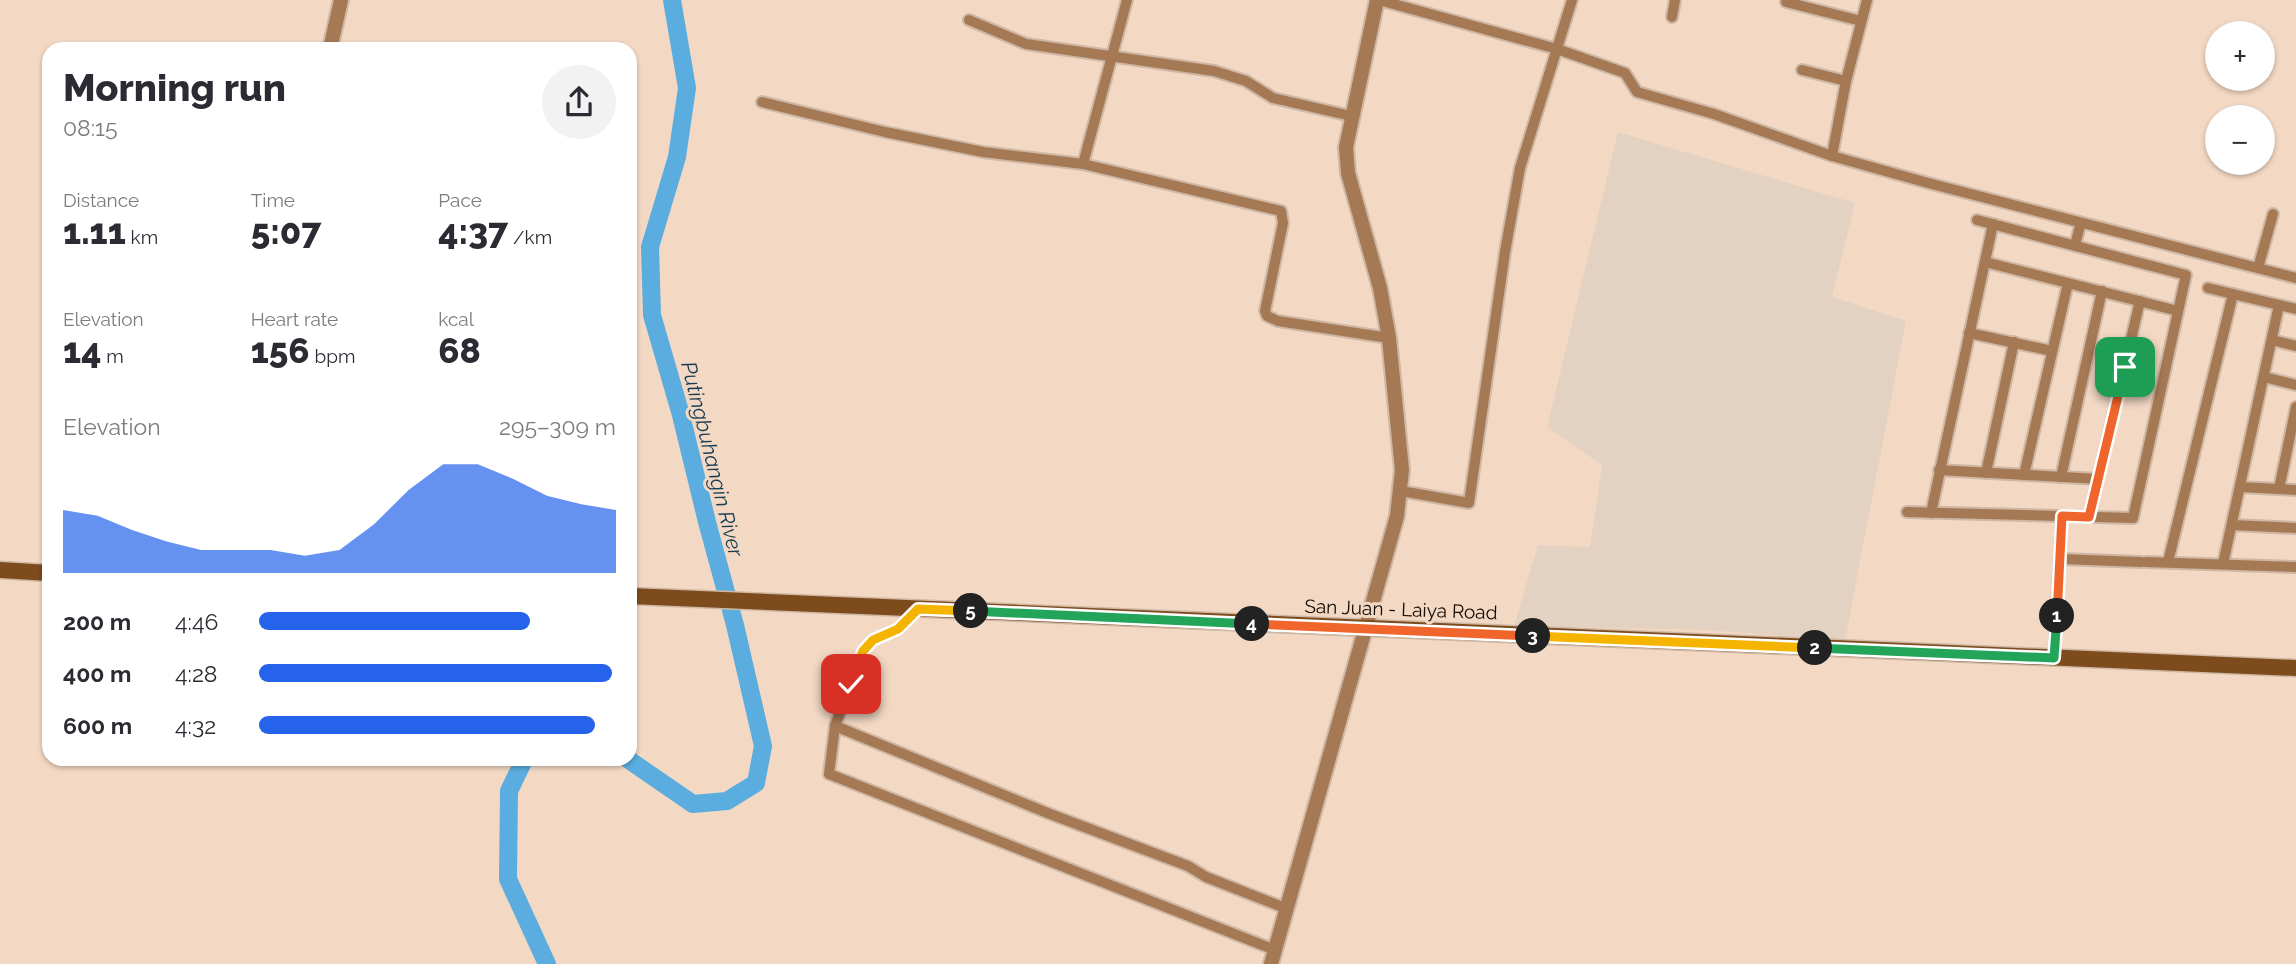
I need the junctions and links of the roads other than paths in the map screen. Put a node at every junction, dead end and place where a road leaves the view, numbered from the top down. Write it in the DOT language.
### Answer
graph roads {
  1 [pos="341,0"];
  2 [pos="1127,0"];
  3 [pos="1378,0"];
  4 [pos="1572,0"];
  5 [pos="1675,0"];
  6 [pos="1867,0"];
  7 [pos="1786,2"];
  8 [pos="1672,17"];
  9 [pos="969,20"];
  10 [pos="1861,21"];
  11 [pos="332,42"];
  12 [pos="1557,49"];
  13 [pos="1112,57"];
  14 [pos="1802,70"];
  15 [pos="1846,81"];
  16 [pos="762,102"];
  17 [pos="1351,116"];
  18 [pos="1832,156"];
  19 [pos="1083,164"];
  20 [pos="2273,215"];
  21 [pos="1977,220"];
  22 [pos="1993,224"];
  23 [pos="2080,226"];
  24 [pos="2075,245"];
  25 [pos="1985,262"];
  26 [pos="2258,268"];
  27 [pos="2296,278"];
  28 [pos="2185,280"];
  29 [pos="2067,283"];
  30 [pos="2102,291"];
  31 [pos="2233,294"];
  32 [pos="2140,301"];
  33 [pos="2279,305"];
  34 [pos="2296,309"];
  35 [pos="2178,311"];
  36 [pos="1969,332"];
  37 [pos="1389,338"];
  38 [pos="2272,340"];
  39 [pos="2014,342"];
  40 [pos="2296,346"];
  41 [pos="2052,351"];
  42 [pos="2264,377"];
  43 [pos="2296,385"];
  44 [pos="2296,407"];
  45 [pos="1939,470"];
  46 [pos="1986,473"];
  47 [pos="2024,475"];
  48 [pos="2061,477"];
  49 [pos="2098,479"];
  50 [pos="2240,487"];
  51 [pos="2279,489"];
  52 [pos="2296,490"];
  53 [pos="1401,491"];
  54 [pos="1907,512"];
  55 [pos="1931,513"];
  56 [pos="2062,516"];
  57 [pos="2089,517"];
  58 [pos="2232,524"];
  59 [pos="2296,528"];
  60 [pos="2060,559"];
  61 [pos="2168,562"];
  62 [pos="2223,564"];
  63 [pos="2296,567"];
  64 [pos="0,570"];
  65 [pos="42,573"];
  66 [pos="637,596"];
  67 [pos="918,609"];
  68 [pos="1365,628"];
  69 [pos="2054,658"];
  70 [pos="2296,668"];
  71 [pos="835,726"];
  72 [pos="1285,908"];
  73 [pos="1273,957"];
  1 -- 11 [label="street"];
  2 -- 13 [label="street"];
  3 -- 12 [label="street"];
  3 -- 17 [label="street"];
  4 -- 12 [label="street"];
  5 -- 8 [label="street"];
  6 -- 10 [label="street"];
  7 -- 10 [label="street"];
  9 -- 13 [label="street"];
  10 -- 15 [label="street"];
  12 -- 18 [label="street"];
  12 -- 53 [label="street"];
  13 -- 17 [label="street"];
  13 -- 19 [label="street"];
  14 -- 15 [label="street"];
  15 -- 18 [label="street"];
  16 -- 19 [label="street"];
  17 -- 37 [label="street"];
  18 -- 26 [label="street"];
  19 -- 37 [label="street"];
  20 -- 26 [label="street"];
  21 -- 22 [label="street"];
  22 -- 24 [label="street"];
  22 -- 25 [label="street"];
  23 -- 24 [label="street"];
  24 -- 28 [label="street"];
  25 -- 29 [label="street"];
  25 -- 36 [label="street"];
  26 -- 27 [label="street"];
  28 -- 31 [label="street"];
  28 -- 35 [label="street"];
  29 -- 30 [label="street"];
  29 -- 41 [label="street"];
  30 -- 32 [label="street"];
  30 -- 48 [label="street"];
  31 -- 33 [label="street"];
  31 -- 61 [label="street"];
  32 -- 35 [label="street"];
  32 -- 49 [label="street"];
  33 -- 34 [label="street"];
  33 -- 38 [label="street"];
  35 -- 57 [label="street"];
  36 -- 39 [label="street"];
  36 -- 45 [label="street"];
  37 -- 53 [label="street"];
  38 -- 40 [label="street"];
  38 -- 42 [label="street"];
  39 -- 41 [label="street"];
  39 -- 46 [label="street"];
  41 -- 47 [label="street"];
  42 -- 43 [label="street"];
  42 -- 50 [label="street"];
  44 -- 51 [label="street"];
  45 -- 46 [label="street"];
  45 -- 55 [label="street"];
  46 -- 47 [label="street"];
  47 -- 48 [label="street"];
  48 -- 49 [label="street"];
  49 -- 57 [label="street"];
  50 -- 51 [label="street"];
  50 -- 58 [label="street"];
  51 -- 52 [label="street"];
  53 -- 68 [label="street"];
  54 -- 55 [label="street"];
  55 -- 56 [label="street"];
  56 -- 57 [label="street"];
  56 -- 60 [label="street"];
  58 -- 59 [label="street"];
  58 -- 62 [label="street"];
  60 -- 61 [label="street"];
  60 -- 69 [label="street"];
  61 -- 62 [label="street"];
  62 -- 63 [label="street"];
  64 -- 65 [label="main road"];
  66 -- 67 [label="main road, San Juan - Laiya Road"];
  67 -- 68 [label="main road, San Juan - Laiya Road"];
  67 -- 71 [label="street"];
  68 -- 69 [label="main road, San Juan - Laiya Road"];
  68 -- 72 [label="street"];
  69 -- 70 [label="main road, San Juan - Laiya Road"];
  71 -- 72 [label="street"];
  71 -- 73 [label="street"];
  72 -- 73 [label="street"];
}
